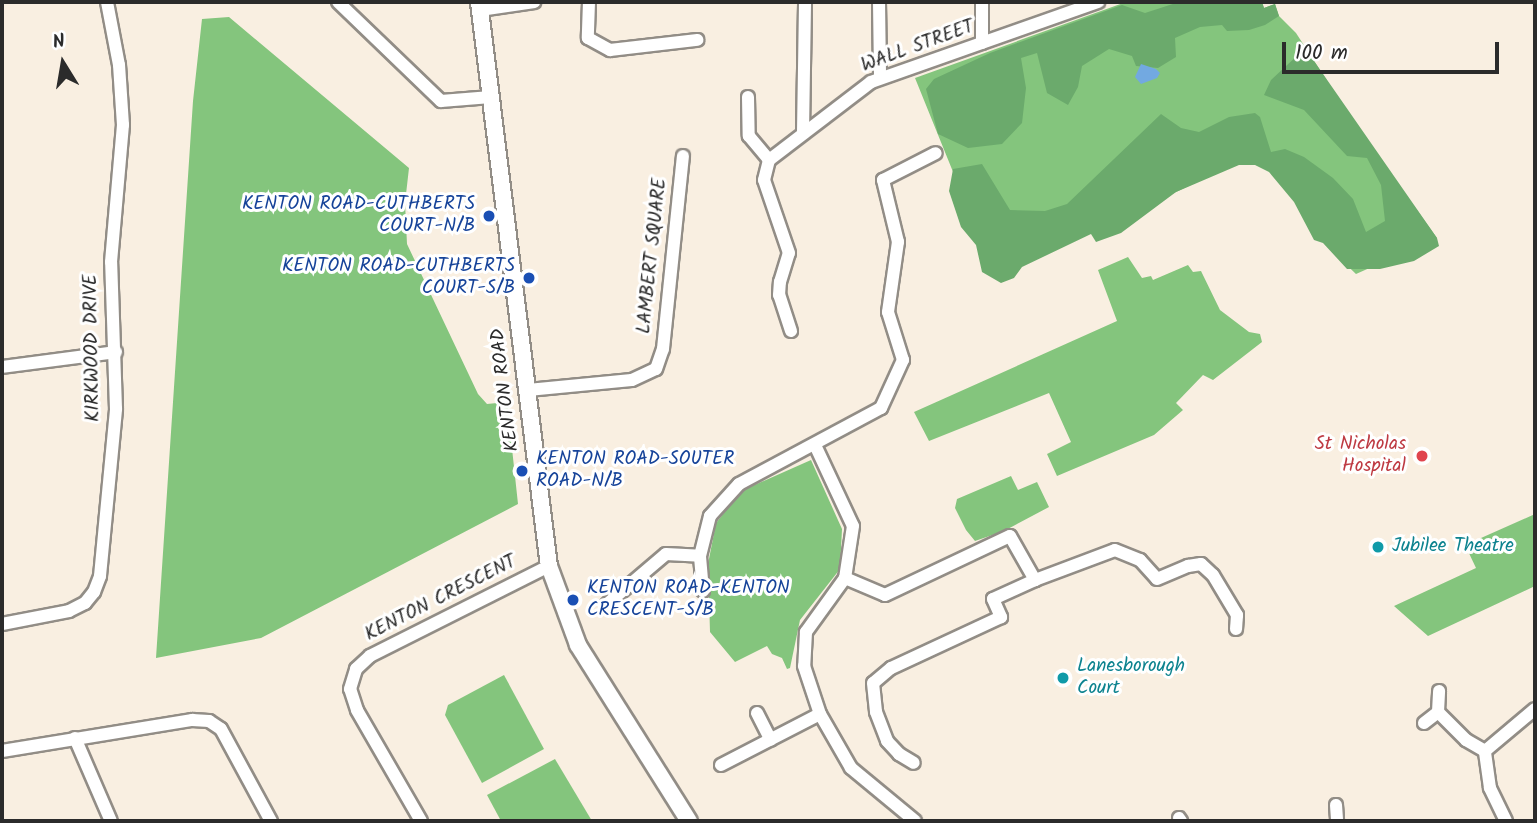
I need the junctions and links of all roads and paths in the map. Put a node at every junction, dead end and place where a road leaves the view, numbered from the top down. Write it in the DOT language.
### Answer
graph roads {
  1 [pos="107,2"];
  2 [pos="338,2"];
  3 [pos="534,2"];
  4 [pos="589,2"];
  5 [pos="805,2"];
  6 [pos="879,2"];
  7 [pos="982,2"];
  8 [pos="1098,2"];
  9 [pos="479,6"];
  10 [pos="697,40"];
  11 [pos="982,43"];
  12 [pos="880,78"];
  13 [pos="491,97"];
  14 [pos="748,97"];
  15 [pos="803,132"];
  16 [pos="936,153"];
  17 [pos="683,156"];
  18 [pos="769,160"];
  19 [pos="791,331"];
  20 [pos="116,352"];
  21 [pos="2,367"];
  22 [pos="528,390"];
  23 [pos="815,445"];
  24 [pos="700,556"];
  25 [pos="549,566"];
  26 [pos="845,578"];
  27 [pos="1035,580"];
  28 [pos="703,592"];
  29 [pos="607,604"];
  30 [pos="2,624"];
  31 [pos="1236,629"];
  32 [pos="1439,691"];
  33 [pos="1535,709"];
  34 [pos="1438,712"];
  35 [pos="757,713"];
  36 [pos="820,714"];
  37 [pos="1424,723"];
  38 [pos="75,738"];
  39 [pos="771,740"];
  40 [pos="2,751"];
  41 [pos="1485,751"];
  42 [pos="914,763"];
  43 [pos="721,765"];
  44 [pos="1336,805"];
  45 [pos="111,821"];
  46 [pos="271,821"];
  47 [pos="421,821"];
  48 [pos="689,821"];
  49 [pos="915,821"];
  50 [pos="1337,821"];
  51 [pos="1506,821"];
  1 -- 20 [label="street, KIRKWOOD DRIVE"];
  2 -- 13 [label="street"];
  3 -- 9 [label="street"];
  4 -- 10 [label="street"];
  5 -- 15 [label="street"];
  6 -- 12 [label="street"];
  7 -- 11 [label="street"];
  8 -- 11 [label="street, WALL STREET"];
  9 -- 13 [label="street, KENTON ROAD"];
  11 -- 12 [label="street, WALL STREET"];
  12 -- 15 [label="street, WALL STREET"];
  13 -- 22 [label="street, KENTON ROAD"];
  14 -- 18 [label="street"];
  15 -- 18 [label="street, WALL STREET"];
  16 -- 23 [label="street"];
  17 -- 22 [label="street, LAMBERT SQUARE"];
  18 -- 19 [label="street"];
  20 -- 21 [label="street"];
  20 -- 30 [label="street, KIRKWOOD DRIVE"];
  22 -- 25 [label="street, KENTON ROAD"];
  23 -- 24 [label="street"];
  23 -- 26 [label="street"];
  24 -- 28 [label="street"];
  24 -- 29 [label="street"];
  25 -- 47 [label="street, KENTON CRESCENT"];
  25 -- 48 [label="street, KENTON ROAD"];
  26 -- 27 [label="street"];
  26 -- 36 [label="street"];
  27 -- 31 [label="street"];
  27 -- 42 [label="street"];
  32 -- 34 [label="street"];
  33 -- 41 [label="street"];
  34 -- 37 [label="street"];
  34 -- 41 [label="street"];
  35 -- 39 [label="street"];
  36 -- 39 [label="street"];
  36 -- 49 [label="street"];
  38 -- 40 [label="street"];
  38 -- 45 [label="street"];
  38 -- 46 [label="street"];
  39 -- 43 [label="street"];
  41 -- 51 [label="street"];
  44 -- 50 [label="street"];
}
